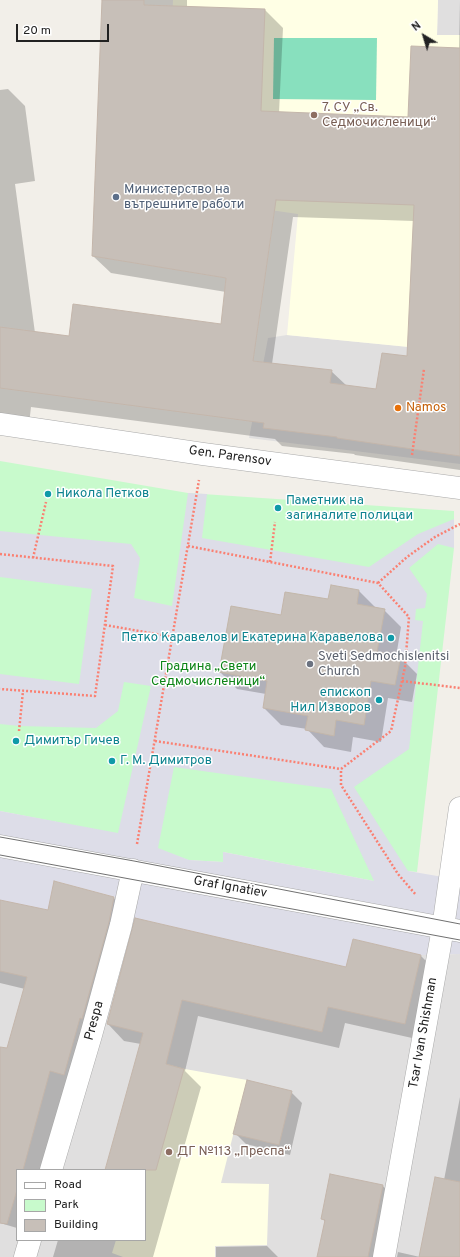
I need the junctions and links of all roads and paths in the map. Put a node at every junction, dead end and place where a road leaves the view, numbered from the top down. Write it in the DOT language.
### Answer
graph roads {
  1 [pos="424,370"];
  2 [pos="0,424"];
  3 [pos="203,454"];
  4 [pos="408,481"];
  5 [pos="460,488"];
  6 [pos="46,502"];
  7 [pos="275,522"];
  8 [pos="460,524"];
  9 [pos="188,546"];
  10 [pos="0,554"];
  11 [pos="33,558"];
  12 [pos="270,562"];
  13 [pos="378,583"];
  14 [pos="105,625"];
  15 [pos="172,637"];
  16 [pos="402,681"];
  17 [pos="460,688"];
  18 [pos="0,689"];
  19 [pos="23,691"];
  20 [pos="19,731"];
  21 [pos="155,741"];
  22 [pos="341,769"];
  23 [pos="460,808"];
  24 [pos="0,846"];
  25 [pos="133,870"];
  26 [pos="421,900"];
  27 [pos="451,929"];
  28 [pos="51,1169"];
  29 [pos="30,1241"];
  30 [pos="25,1257"];
  31 [pos="384,1257"];
  1 -- 4 [label="path"];
  2 -- 3 [label="street, Gen. Parensov"];
  3 -- 4 [label="street, Gen. Parensov"];
  3 -- 9 [label="path"];
  4 -- 5 [label="street, Gen. Parensov"];
  6 -- 11 [label="path"];
  7 -- 12 [label="path"];
  8 -- 13 [label="path"];
  9 -- 12 [label="path"];
  9 -- 15 [label="path"];
  10 -- 11 [label="path"];
  11 -- 14 [label="path"];
  12 -- 13 [label="path"];
  13 -- 16 [label="path"];
  14 -- 15 [label="path"];
  14 -- 19 [label="path"];
  15 -- 21 [label="path"];
  16 -- 17 [label="path"];
  16 -- 22 [label="path"];
  18 -- 19 [label="path"];
  19 -- 20 [label="path"];
  21 -- 22 [label="path"];
  21 -- 25 [label="path"];
  22 -- 26 [label="path"];
  23 -- 27 [label="street, Tsar Ivan Shishman"];
  24 -- 25 [label="street, Graf Ignatiev"];
  25 -- 27 [label="street, Graf Ignatiev"];
  25 -- 28 [label="street, Prespa"];
  27 -- 31 [label="street, Tsar Ivan Shishman"];
  29 -- 30 [label="street"];
}
